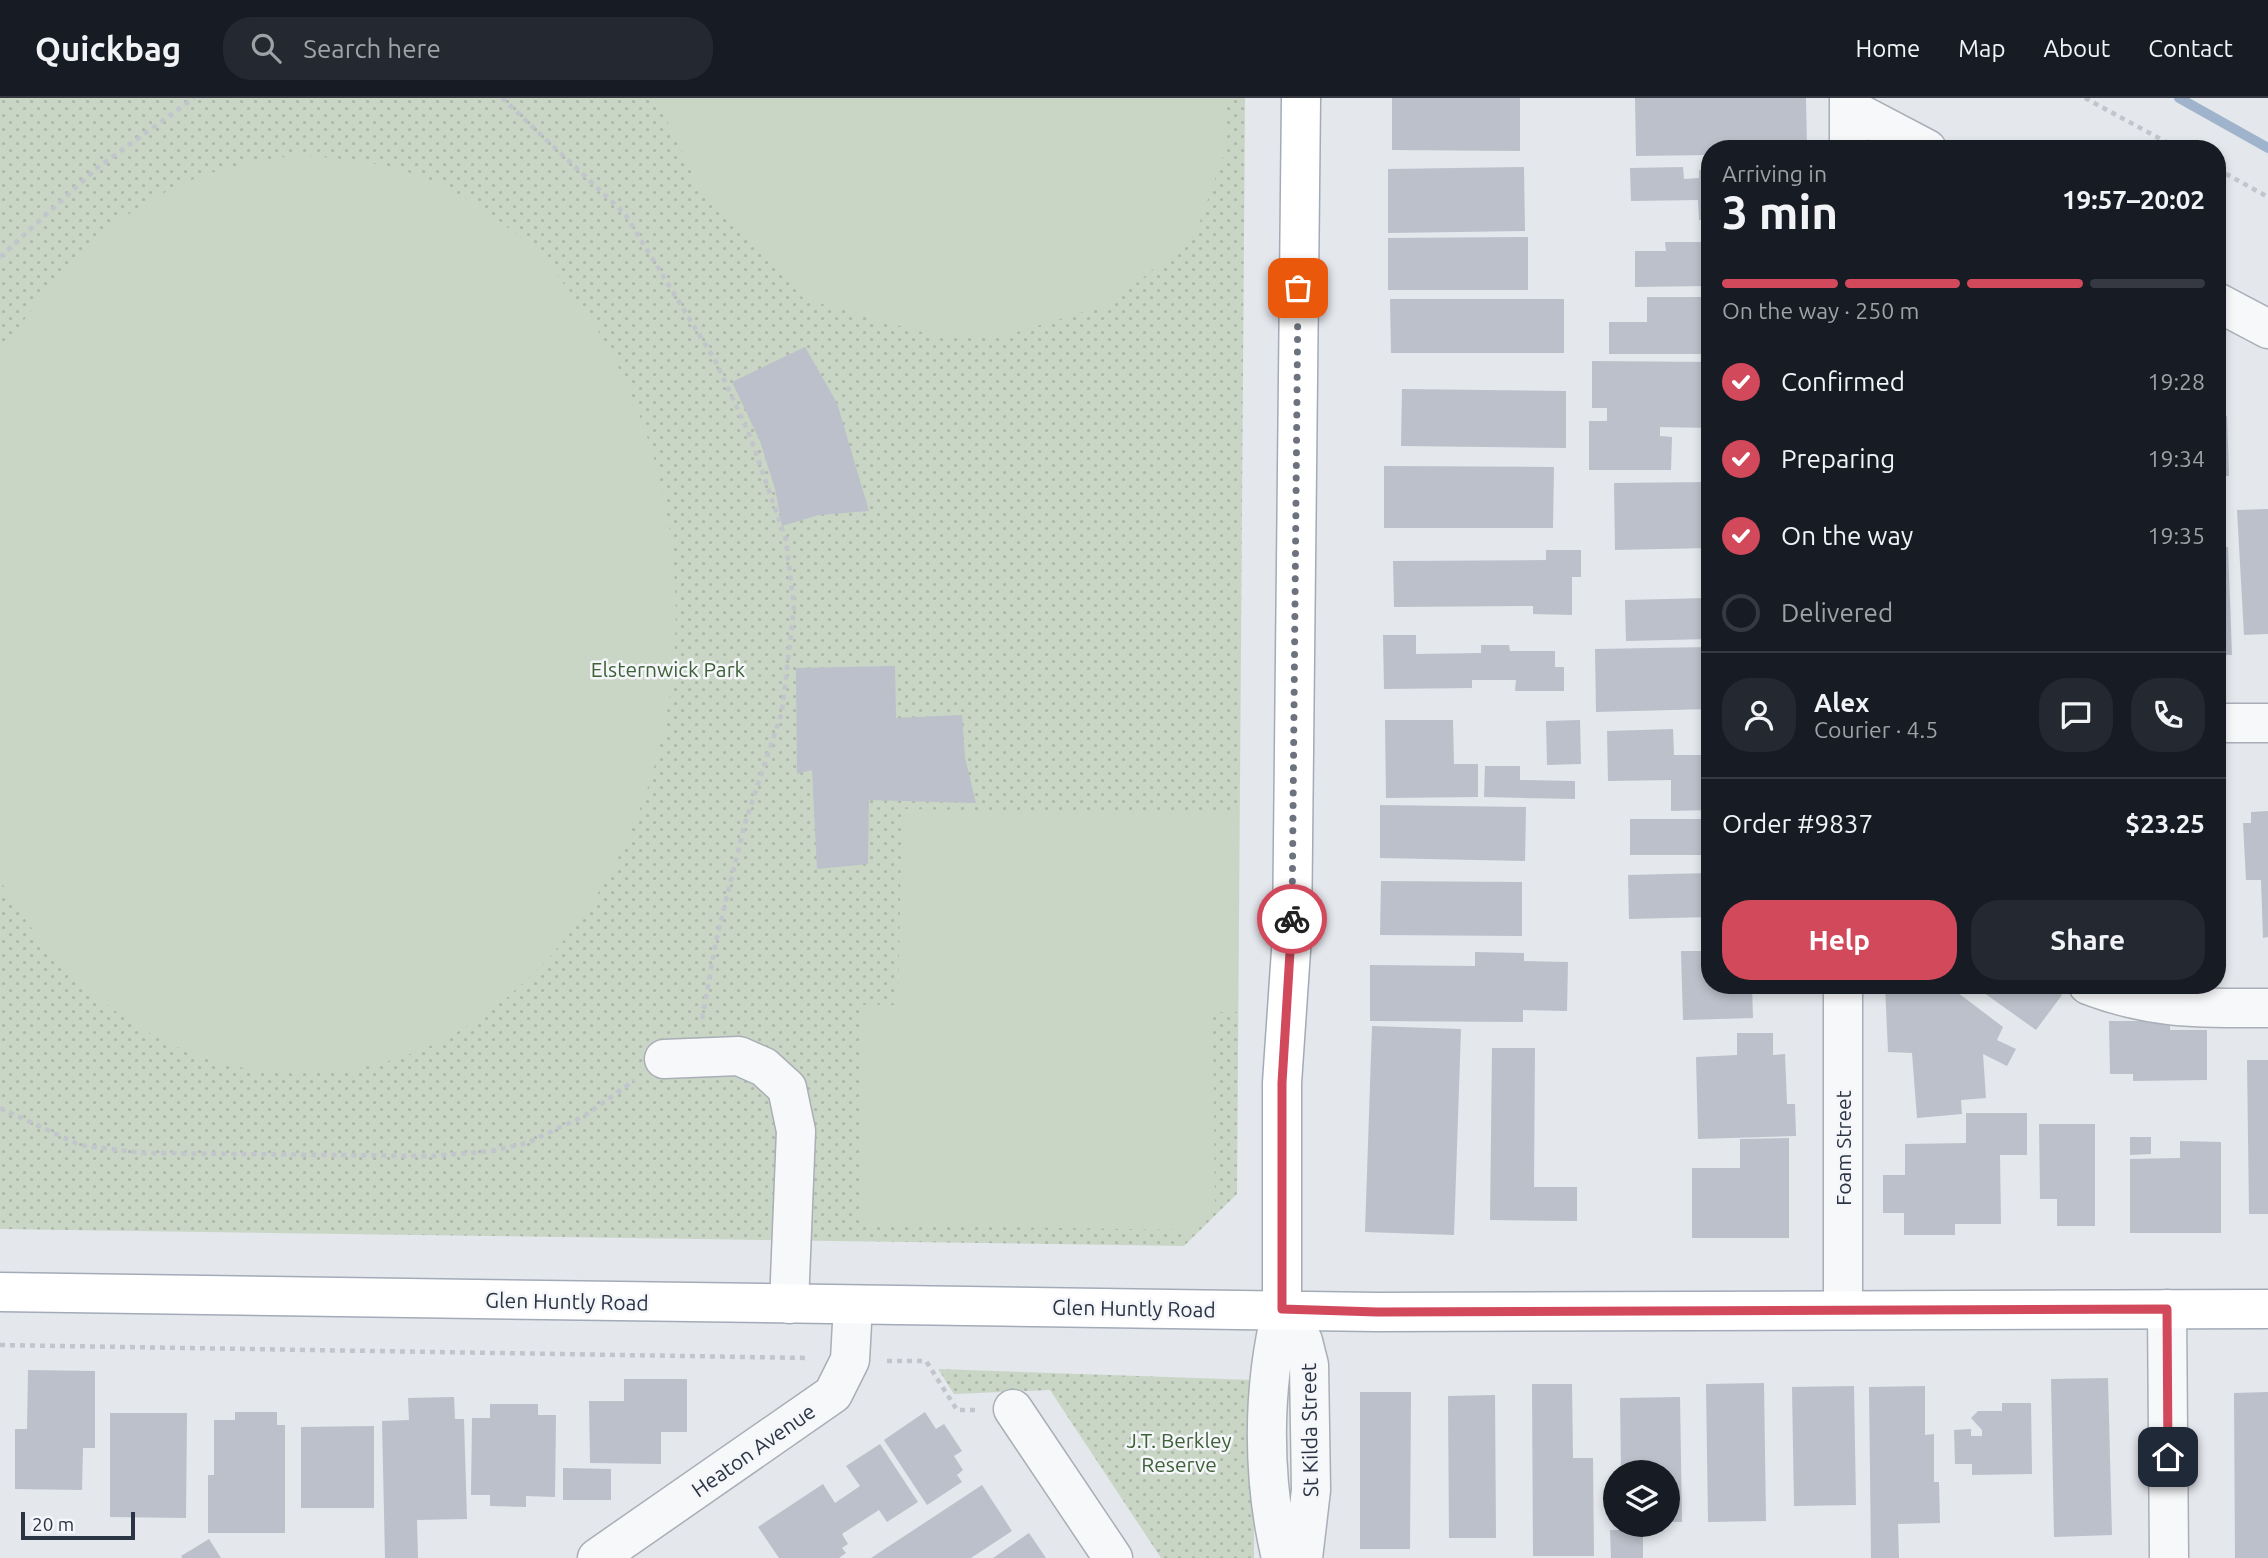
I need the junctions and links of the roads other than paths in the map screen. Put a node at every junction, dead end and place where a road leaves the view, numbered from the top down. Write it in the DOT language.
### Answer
graph roads {
  1 [pos="1301,98"];
  2 [pos="1849,103"];
  3 [pos="1849,140"];
  4 [pos="1912,140"];
  5 [pos="2226,307"];
  6 [pos="2268,329"];
  7 [pos="2226,723"];
  8 [pos="2268,723"];
  9 [pos="1843,994"];
  10 [pos="2115,994"];
  11 [pos="2268,1008"];
  12 [pos="679,1057"];
  13 [pos="0,1292"];
  14 [pos="789,1304"];
  15 [pos="853,1305"];
  16 [pos="1282,1309"];
  17 [pos="2167,1309"];
  18 [pos="2268,1309"];
  19 [pos="1843,1310"];
  20 [pos="1013,1409"];
  21 [pos="597,1558"];
  22 [pos="1113,1558"];
  23 [pos="1281,1558"];
  24 [pos="1303,1558"];
  25 [pos="2169,1558"];
  1 -- 16 [label="main road, St Kilda Street"];
  2 -- 3 [label="street"];
  2 -- 4 [label="street"];
  5 -- 6 [label="street"];
  7 -- 8 [label="street"];
  9 -- 19 [label="street, Foam Street"];
  10 -- 11 [label="street"];
  12 -- 14 [label="street"];
  13 -- 14 [label="main road, Glen Huntly Road"];
  14 -- 15 [label="main road, Glen Huntly Road"];
  15 -- 16 [label="main road, Glen Huntly Road"];
  15 -- 21 [label="street, Heaton Avenue"];
  16 -- 19 [label="main road, Glen Huntly Road"];
  16 -- 23 [label="street, St Kilda Street"];
  16 -- 24 [label="street, St Kilda Street"];
  17 -- 18 [label="main road, Glen Huntly Road"];
  17 -- 19 [label="main road, Glen Huntly Road"];
  17 -- 25 [label="street"];
  20 -- 22 [label="street"];
}
